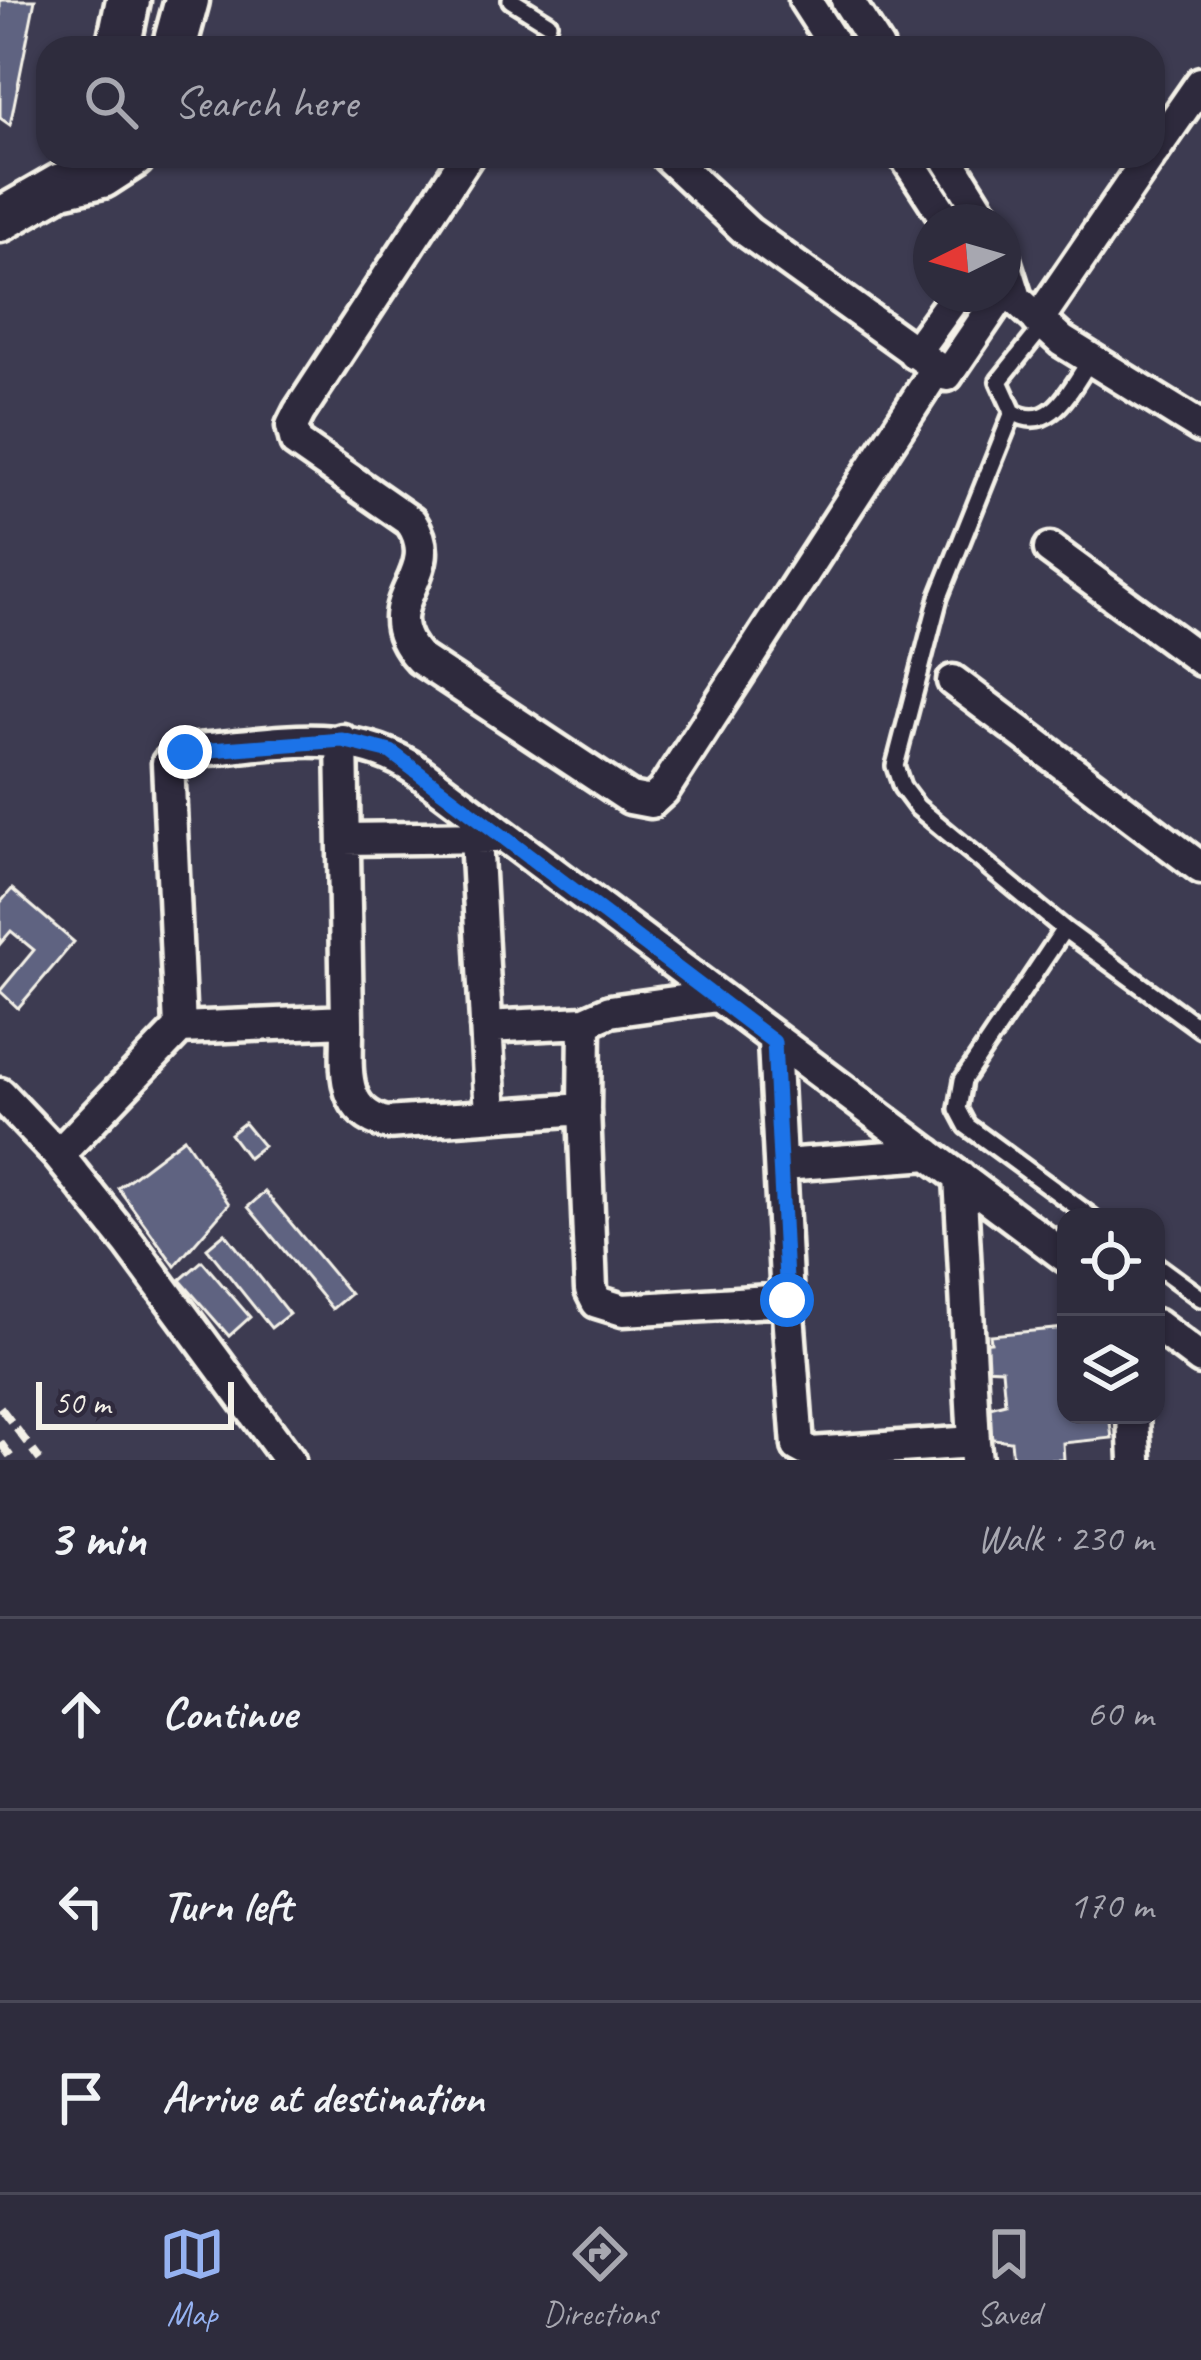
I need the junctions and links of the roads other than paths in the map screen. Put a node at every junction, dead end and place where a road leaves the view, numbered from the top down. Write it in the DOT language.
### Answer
graph roads {
  1 [pos="128,0"];
  2 [pos="187,0"];
  3 [pos="512,0"];
  4 [pos="805,0"];
  5 [pos="847,0"];
  6 [pos="548,23"];
  7 [pos="120,36"];
  8 [pos="177,36"];
  9 [pos="828,36"];
  10 [pos="870,36"];
  11 [pos="1201,83"];
  12 [pos="1165,135"];
  13 [pos="114,168"];
  14 [pos="458,168"];
  15 [pos="680,168"];
  16 [pos="913,168"];
  17 [pos="953,168"];
  18 [pos="1138,168"];
  19 [pos="72,170"];
  20 [pos="936,204"];
  21 [pos="976,204"];
  22 [pos="0,220"];
  23 [pos="1021,288"];
  24 [pos="1021,301"];
  25 [pos="949,312"];
  26 [pos="1000,312"];
  27 [pos="1011,312"];
  28 [pos="1091,359"];
  29 [pos="926,361"];
  30 [pos="1013,412"];
  31 [pos="1201,427"];
  32 [pos="1050,549"];
  33 [pos="1201,660"];
  34 [pos="953,681"];
  35 [pos="342,740"];
  36 [pos="490,837"];
  37 [pos="344,839"];
  38 [pos="1201,868"];
  39 [pos="1064,929"];
  40 [pos="717,996"];
  41 [pos="347,1021"];
  42 [pos="585,1022"];
  43 [pos="486,1027"];
  44 [pos="180,1028"];
  45 [pos="1201,1030"];
  46 [pos="774,1042"];
  47 [pos="0,1094"];
  48 [pos="584,1109"];
  49 [pos="491,1115"];
  50 [pos="929,1154"];
  51 [pos="58,1155"];
  52 [pos="783,1165"];
  53 [pos="959,1177"];
  54 [pos="1079,1208"];
  55 [pos="1057,1250"];
  56 [pos="1165,1272"];
  57 [pos="1201,1298"];
  58 [pos="787,1300"];
  59 [pos="1165,1332"];
  60 [pos="1201,1359"];
  61 [pos="1133,1424"];
  62 [pos="975,1451"];
  63 [pos="289,1460"];
  64 [pos="1135,1460"];
  1 -- 7 [label="street"];
  2 -- 8 [label="street"];
  3 -- 6 [label="lane"];
  4 -- 9 [label="street"];
  5 -- 10 [label="street"];
  11 -- 12 [label="street"];
  13 -- 19 [label="street"];
  14 -- 29 [label="street"];
  15 -- 29 [label="street"];
  16 -- 20 [label="street"];
  17 -- 21 [label="street"];
  18 -- 23 [label="street"];
  19 -- 22 [label="street"];
  24 -- 28 [label="street"];
  25 -- 29 [label="street"];
  26 -- 29 [label="street"];
  27 -- 30 [label="lane"];
  28 -- 30 [label="lane"];
  28 -- 31 [label="street"];
  30 -- 39 [label="lane"];
  32 -- 33 [label="street"];
  34 -- 38 [label="street"];
  35 -- 36 [label="street"];
  35 -- 37 [label="street"];
  35 -- 44 [label="street"];
  36 -- 37 [label="street"];
  36 -- 40 [label="street"];
  36 -- 43 [label="street"];
  37 -- 41 [label="street"];
  39 -- 45 [label="lane"];
  39 -- 54 [label="lane"];
  40 -- 42 [label="street"];
  40 -- 46 [label="street"];
  41 -- 44 [label="street"];
  41 -- 49 [label="street"];
  42 -- 43 [label="street"];
  42 -- 48 [label="street"];
  43 -- 49 [label="street"];
  44 -- 51 [label="street"];
  46 -- 50 [label="street"];
  46 -- 52 [label="street"];
  47 -- 51 [label="street"];
  48 -- 49 [label="street"];
  48 -- 58 [label="street"];
  50 -- 52 [label="street"];
  50 -- 53 [label="street"];
  51 -- 63 [label="street"];
  52 -- 58 [label="street"];
  53 -- 55 [label="street"];
  53 -- 62 [label="street"];
  56 -- 57 [label="lane"];
  58 -- 62 [label="street"];
  59 -- 60 [label="street"];
  61 -- 64 [label="street"];
}
